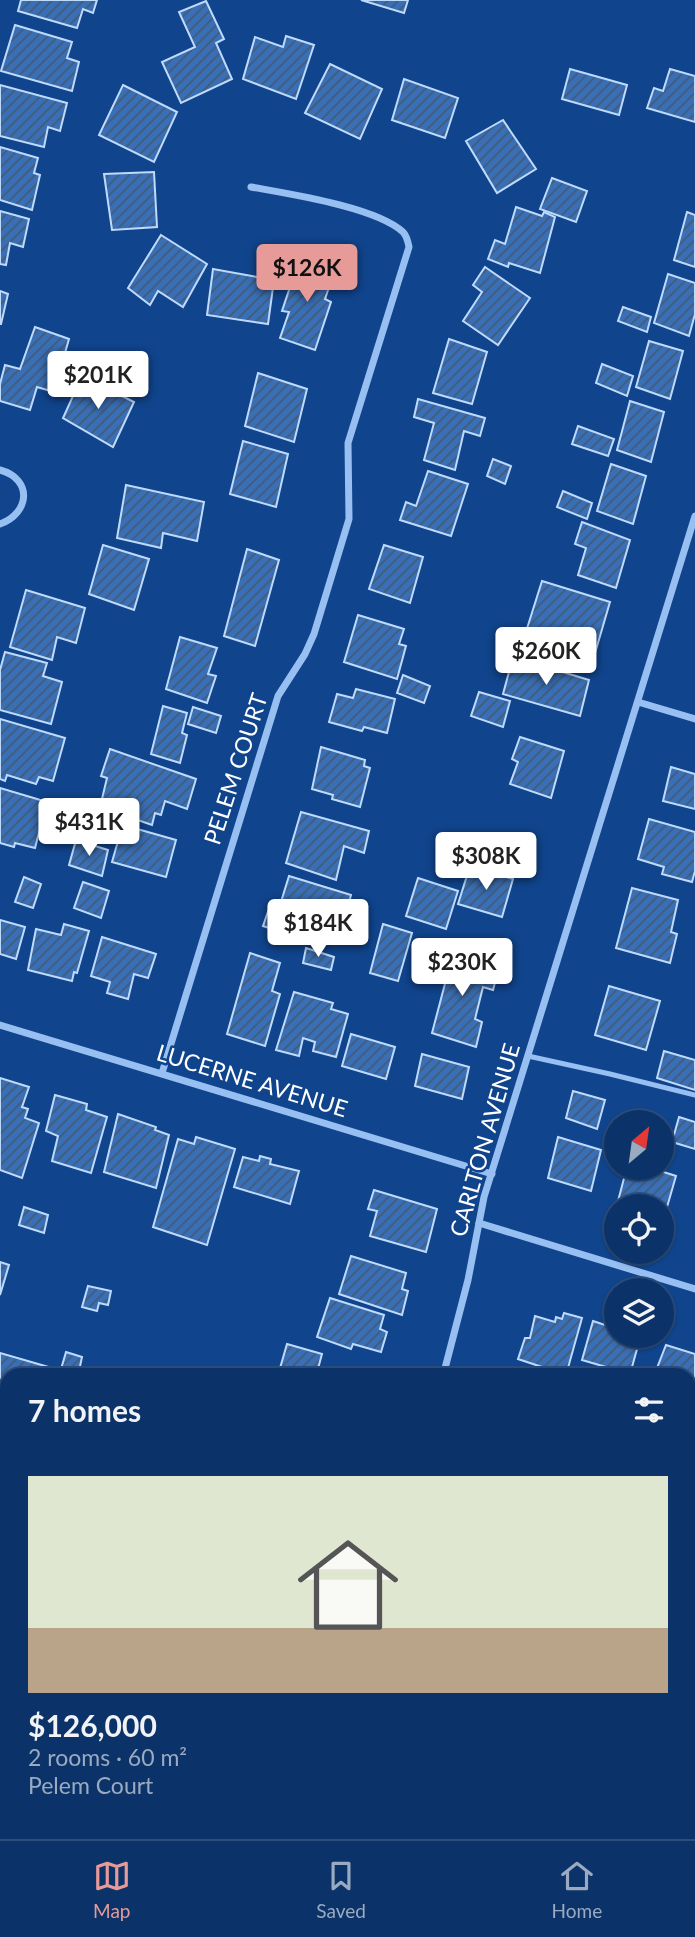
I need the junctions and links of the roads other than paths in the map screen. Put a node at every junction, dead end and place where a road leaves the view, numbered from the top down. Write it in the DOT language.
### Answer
graph roads {
  1 [pos="251,187"];
  2 [pos="0,470"];
  3 [pos="695,516"];
  4 [pos="0,524"];
  5 [pos="639,702"];
  6 [pos="695,719"];
  7 [pos="0,1025"];
  8 [pos="528,1056"];
  9 [pos="162,1073"];
  10 [pos="695,1095"];
  11 [pos="492,1174"];
  12 [pos="480,1223"];
  13 [pos="695,1289"];
  14 [pos="445,1368"];
  1 -- 9 [label="street, PELEM COURT"];
  2 -- 4 [label="street"];
  3 -- 5 [label="street, CARLTON AVENUE"];
  5 -- 6 [label="street"];
  5 -- 8 [label="street, CARLTON AVENUE"];
  7 -- 9 [label="street, LUCERNE AVENUE"];
  8 -- 10 [label="lane"];
  8 -- 11 [label="street, CARLTON AVENUE"];
  9 -- 11 [label="street, LUCERNE AVENUE"];
  11 -- 12 [label="street, CARLTON AVENUE"];
  12 -- 13 [label="street"];
  12 -- 14 [label="street, CARLTON AVENUE"];
}
